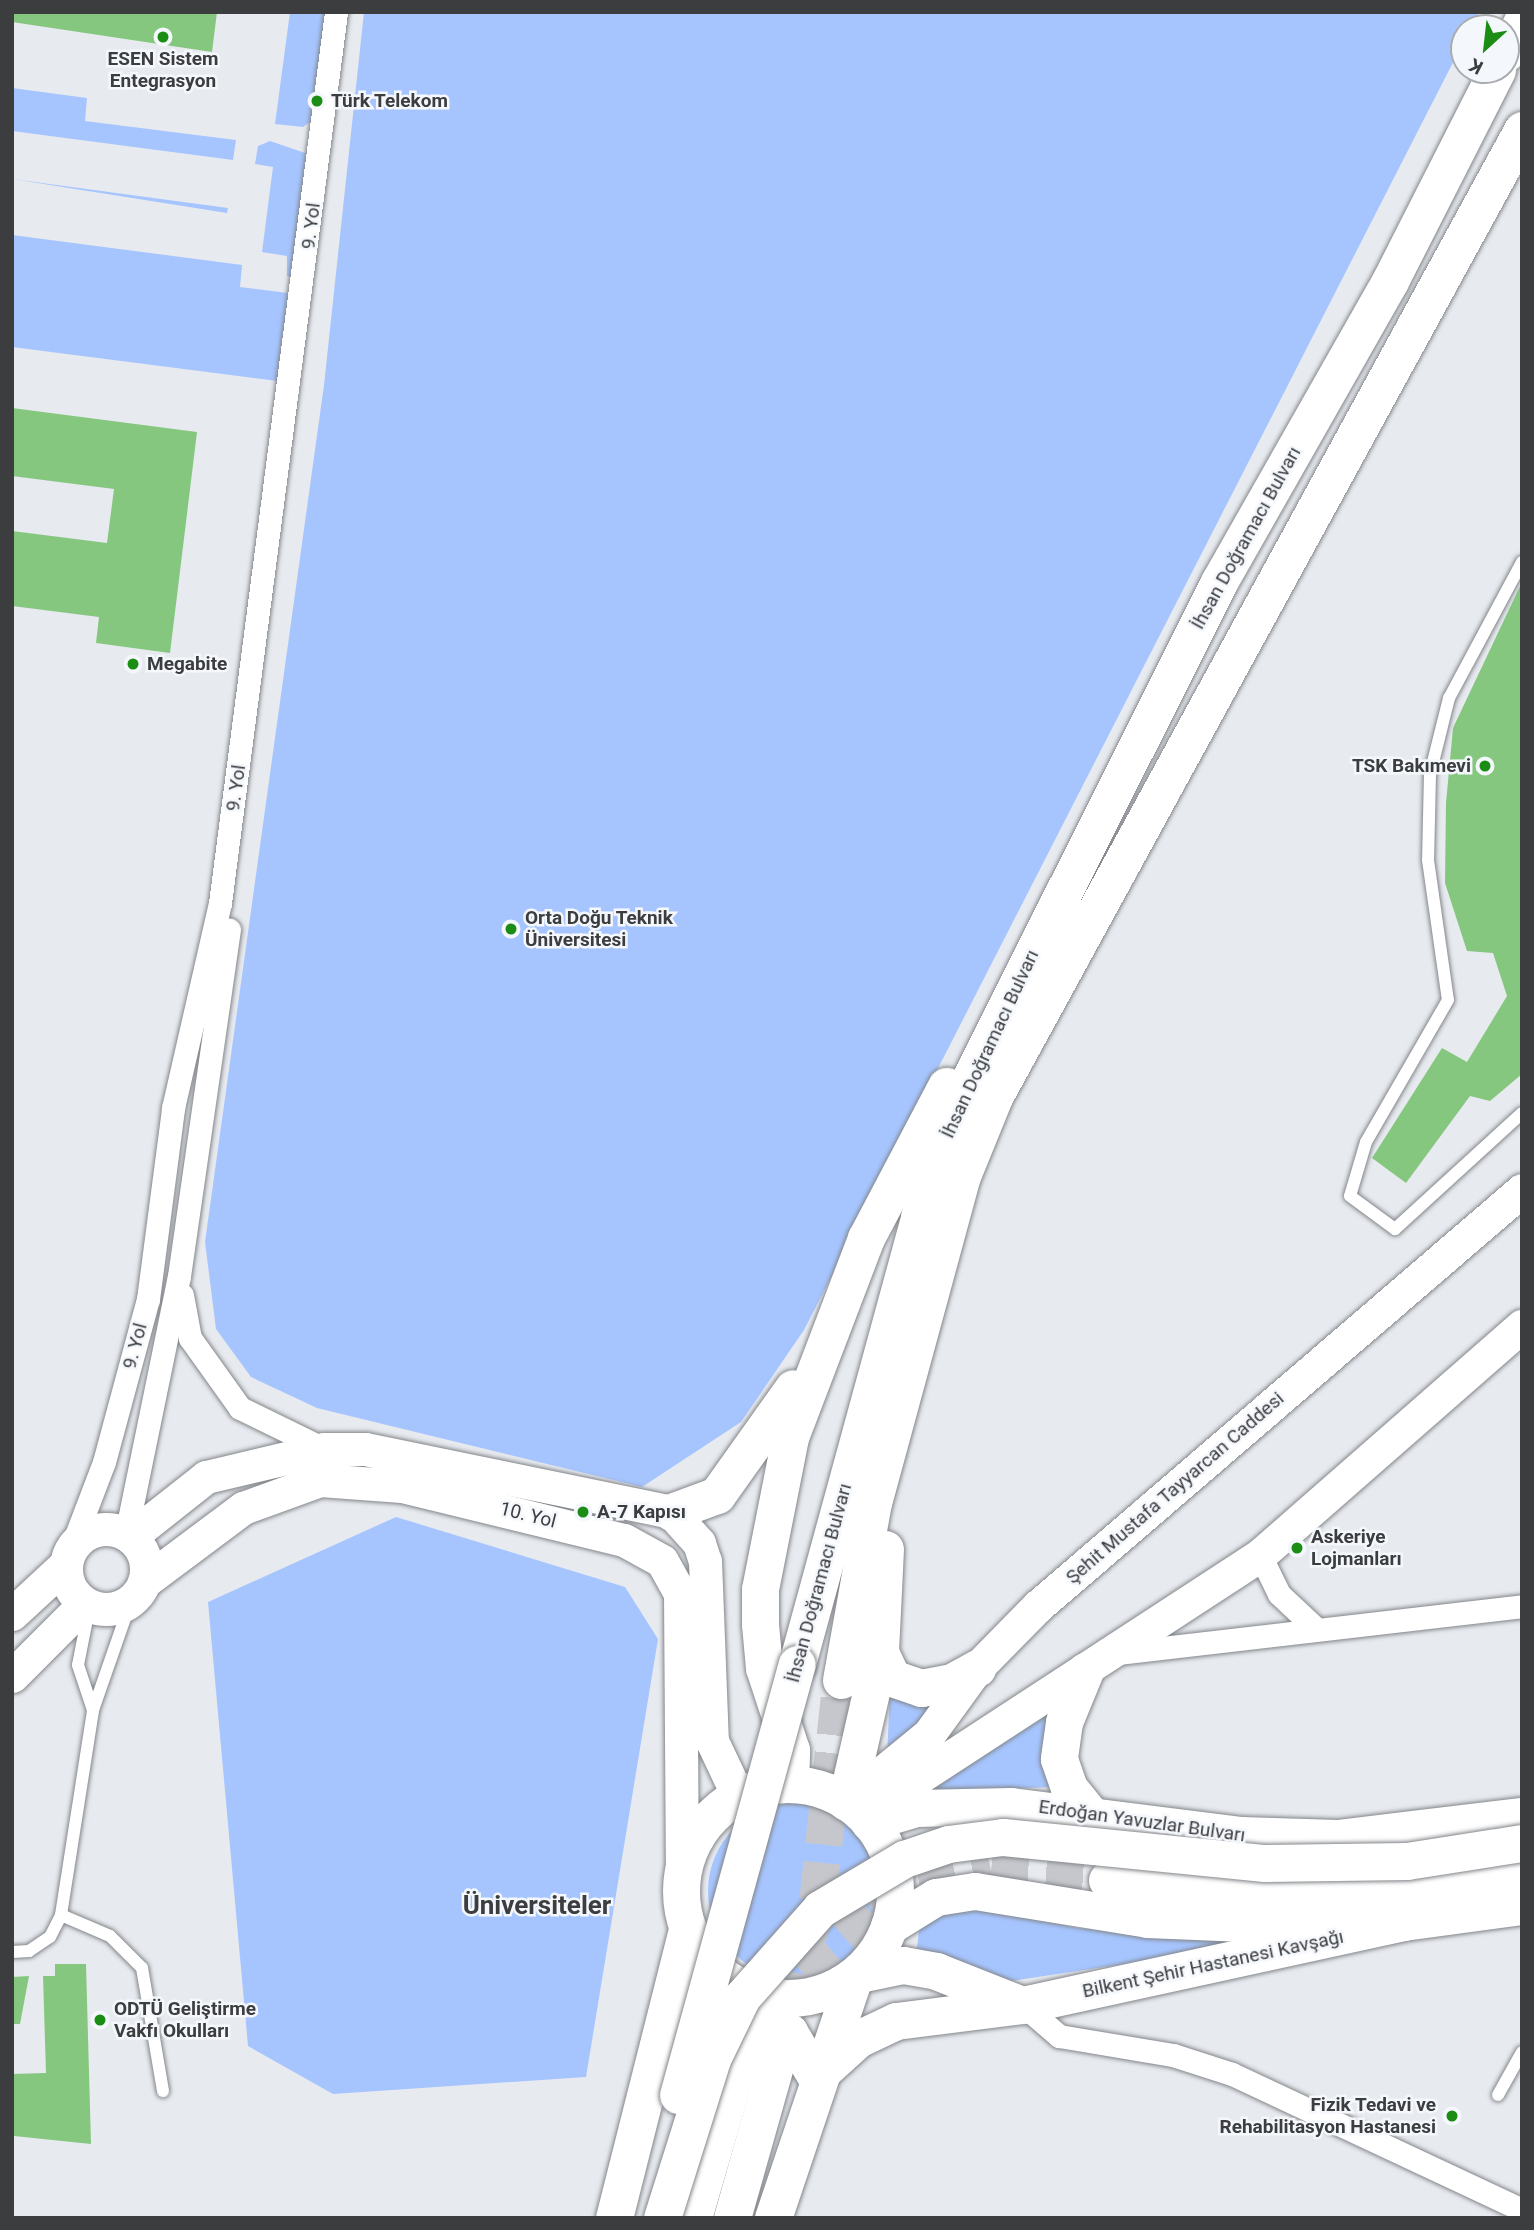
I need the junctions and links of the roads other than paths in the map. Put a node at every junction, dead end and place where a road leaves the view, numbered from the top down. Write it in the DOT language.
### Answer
graph roads {
  1 [pos="337,12"];
  2 [pos="350,12"];
  3 [pos="1490,84"];
  4 [pos="1522,130"];
  5 [pos="1522,562"];
  6 [pos="1113,789"];
  7 [pos="1133,840"];
  8 [pos="1522,1113"];
  9 [pos="1522,1190"];
  10 [pos="179,1276"];
  11 [pos="1522,1325"];
  12 [pos="822,1343"];
  13 [pos="324,1449"];
  14 [pos="545,1503"];
  15 [pos="627,1503"];
  16 [pos="671,1512"];
  17 [pos="128,1535"];
  18 [pos="624,1541"];
  19 [pos="1260,1555"];
  20 [pos="68,1558"];
  21 [pos="138,1592"];
  22 [pos="87,1605"];
  23 [pos="1522,1606"];
  24 [pos="12,1614"];
  25 [pos="1313,1626"];
  26 [pos="880,1652"];
  27 [pos="1099,1662"];
  28 [pos="977,1668"];
  29 [pos="12,1676"];
  30 [pos="841,1680"];
  31 [pos="93,1710"];
  32 [pos="790,1784"];
  33 [pos="738,1796"];
  34 [pos="970,1805"];
  35 [pos="858,1812"];
  36 [pos="1091,1815"];
  37 [pos="1522,1816"];
  38 [pos="1522,1843"];
  39 [pos="682,1871"];
  40 [pos="1522,1877"];
  41 [pos="1107,1880"];
  42 [pos="975,1891"];
  43 [pos="1522,1906"];
  44 [pos="61,1915"];
  45 [pos="1403,1922"];
  46 [pos="889,1926"];
  47 [pos="687,1930"];
  48 [pos="12,1952"];
  49 [pos="855,1975"];
  50 [pos="723,1977"];
  51 [pos="1023,2005"];
  52 [pos="744,2042"];
  53 [pos="1522,2052"];
  54 [pos="776,2063"];
  55 [pos="816,2077"];
  56 [pos="163,2091"];
  57 [pos="1497,2095"];
  58 [pos="1522,2210"];
  59 [pos="614,2218"];
  60 [pos="650,2218"];
  61 [pos="662,2218"];
  62 [pos="693,2218"];
  63 [pos="732,2218"];
  64 [pos="773,2218"];
  1 -- 20 [label="street, 9. Yol"];
  2 -- 10 [label="street, 9. Yol"];
  3 -- 6 [label="main road, İhsan Doğramacı Bulvarı"];
  4 -- 7 [label="main road, İhsan Doğramacı Bulvarı"];
  5 -- 8 [label="lane"];
  6 -- 12 [label="main road"];
  6 -- 60 [label="main road, İhsan Doğramacı Bulvarı, bridge"];
  7 -- 26 [label="main road"];
  7 -- 30 [label="main road, İhsan Doğramacı Bulvarı"];
  9 -- 28 [label="street, Şehit Mustafa Tayyarcan Caddesi"];
  10 -- 13 [label="street, 9. Yol"];
  10 -- 17 [label="street, 9. Yol"];
  11 -- 19 [label="street"];
  12 -- 16 [label="main road"];
  12 -- 32 [label="main road"];
  13 -- 14 [label="street, 10. Yol"];
  13 -- 17 [label="street, 10. Yol"];
  14 -- 15 [label="street, 10. Yol"];
  14 -- 18 [label="street, 10. Yol"];
  14 -- 21 [label="street, 10. Yol"];
  15 -- 16 [label="street, 10. Yol"];
  15 -- 18 [label="street"];
  16 -- 33 [label="street"];
  17 -- 20 [label="street"];
  17 -- 21 [label="street"];
  18 -- 39 [label="street, 10. Yol"];
  19 -- 25 [label="street"];
  19 -- 27 [label="street"];
  20 -- 22 [label="street"];
  20 -- 24 [label="street"];
  21 -- 22 [label="street, 10. Yol"];
  21 -- 31 [label="lane"];
  22 -- 29 [label="street"];
  22 -- 31 [label="lane"];
  23 -- 25 [label="street"];
  25 -- 27 [label="street"];
  26 -- 28 [label="main road"];
  26 -- 35 [label="main road"];
  27 -- 35 [label="street"];
  27 -- 36 [label="main road"];
  28 -- 35 [label="street, Şehit Mustafa Tayyarcan Caddesi"];
  31 -- 44 [label="lane"];
  32 -- 33 [label="main road"];
  32 -- 35 [label="main road"];
  33 -- 39 [label="main road"];
  34 -- 35 [label="main road, Erdoğan Yavuzlar Bulvarı"];
  34 -- 36 [label="main road, Erdoğan Yavuzlar Bulvarı"];
  34 -- 42 [label="main road"];
  35 -- 46 [label="main road"];
  36 -- 37 [label="main road, Erdoğan Yavuzlar Bulvarı"];
  38 -- 61 [label="main road, bridge"];
  39 -- 47 [label="main road"];
  40 -- 41 [label="main road"];
  42 -- 45 [label="main road"];
  42 -- 46 [label="main road"];
  43 -- 45 [label="main road"];
  44 -- 48 [label="lane"];
  44 -- 56 [label="lane"];
  45 -- 51 [label="main road, Bilkent Şehir Hastanesi Kavşağı"];
  46 -- 49 [label="main road"];
  47 -- 50 [label="main road"];
  47 -- 59 [label="main road"];
  49 -- 50 [label="main road"];
  49 -- 51 [label="main road"];
  49 -- 55 [label="main road"];
  50 -- 52 [label="main road"];
  51 -- 55 [label="main road, Bilkent Şehir Hastanesi Kavşağı"];
  51 -- 58 [label="street"];
  52 -- 55 [label="main road"];
  52 -- 62 [label="main road"];
  53 -- 57 [label="lane"];
  54 -- 63 [label="main road"];
  55 -- 64 [label="main road"];
}
